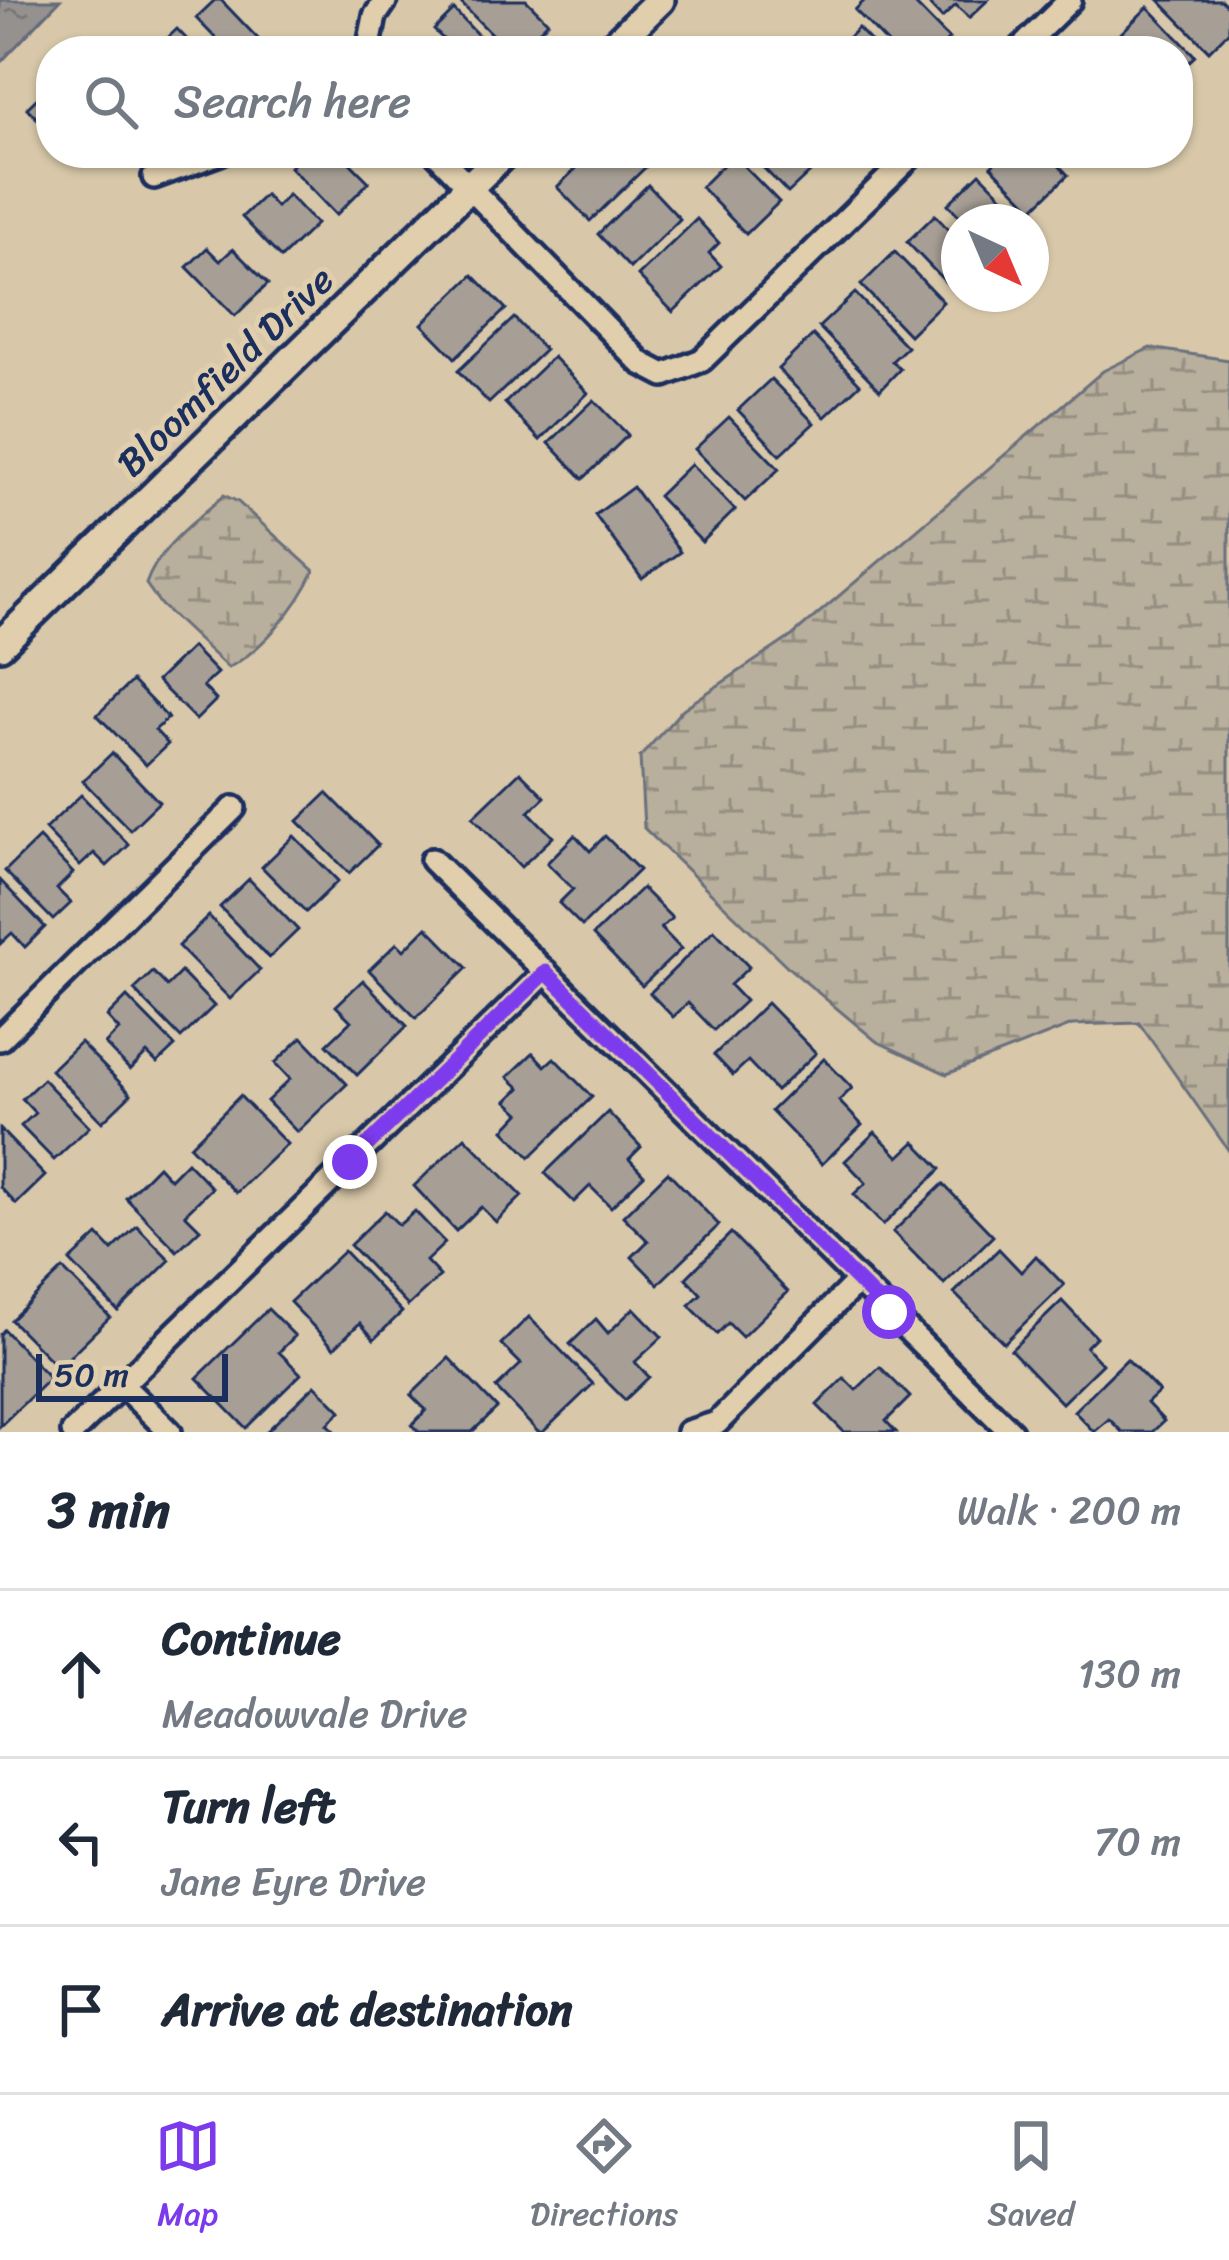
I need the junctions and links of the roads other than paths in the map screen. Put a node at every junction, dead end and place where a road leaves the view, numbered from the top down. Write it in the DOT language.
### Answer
graph roads {
  1 [pos="386,0"];
  2 [pos="660,0"];
  3 [pos="1070,0"];
  4 [pos="371,36"];
  5 [pos="623,36"];
  6 [pos="1033,36"];
  7 [pos="179,168"];
  8 [pos="450,168"];
  9 [pos="489,168"];
  10 [pos="899,168"];
  11 [pos="154,177"];
  12 [pos="469,188"];
  13 [pos="0,645"];
  14 [pos="234,808"];
  15 [pos="432,860"];
  16 [pos="546,972"];
  17 [pos="0,1039"];
  18 [pos="858,1281"];
  19 [pos="122,1384"];
  20 [pos="73,1432"];
  21 [pos="170,1432"];
  22 [pos="688,1432"];
  23 [pos="1011,1432"];
  1 -- 4 [label="street"];
  2 -- 5 [label="street"];
  3 -- 6 [label="street"];
  7 -- 11 [label="street"];
  8 -- 12 [label="street"];
  9 -- 12 [label="street, Bloomfield Drive"];
  10 -- 12 [label="street"];
  12 -- 13 [label="street, Bloomfield Drive"];
  14 -- 17 [label="street"];
  15 -- 16 [label="street"];
  16 -- 18 [label="street"];
  16 -- 19 [label="street"];
  18 -- 22 [label="street"];
  18 -- 23 [label="street"];
  19 -- 20 [label="street"];
  19 -- 21 [label="street"];
}
